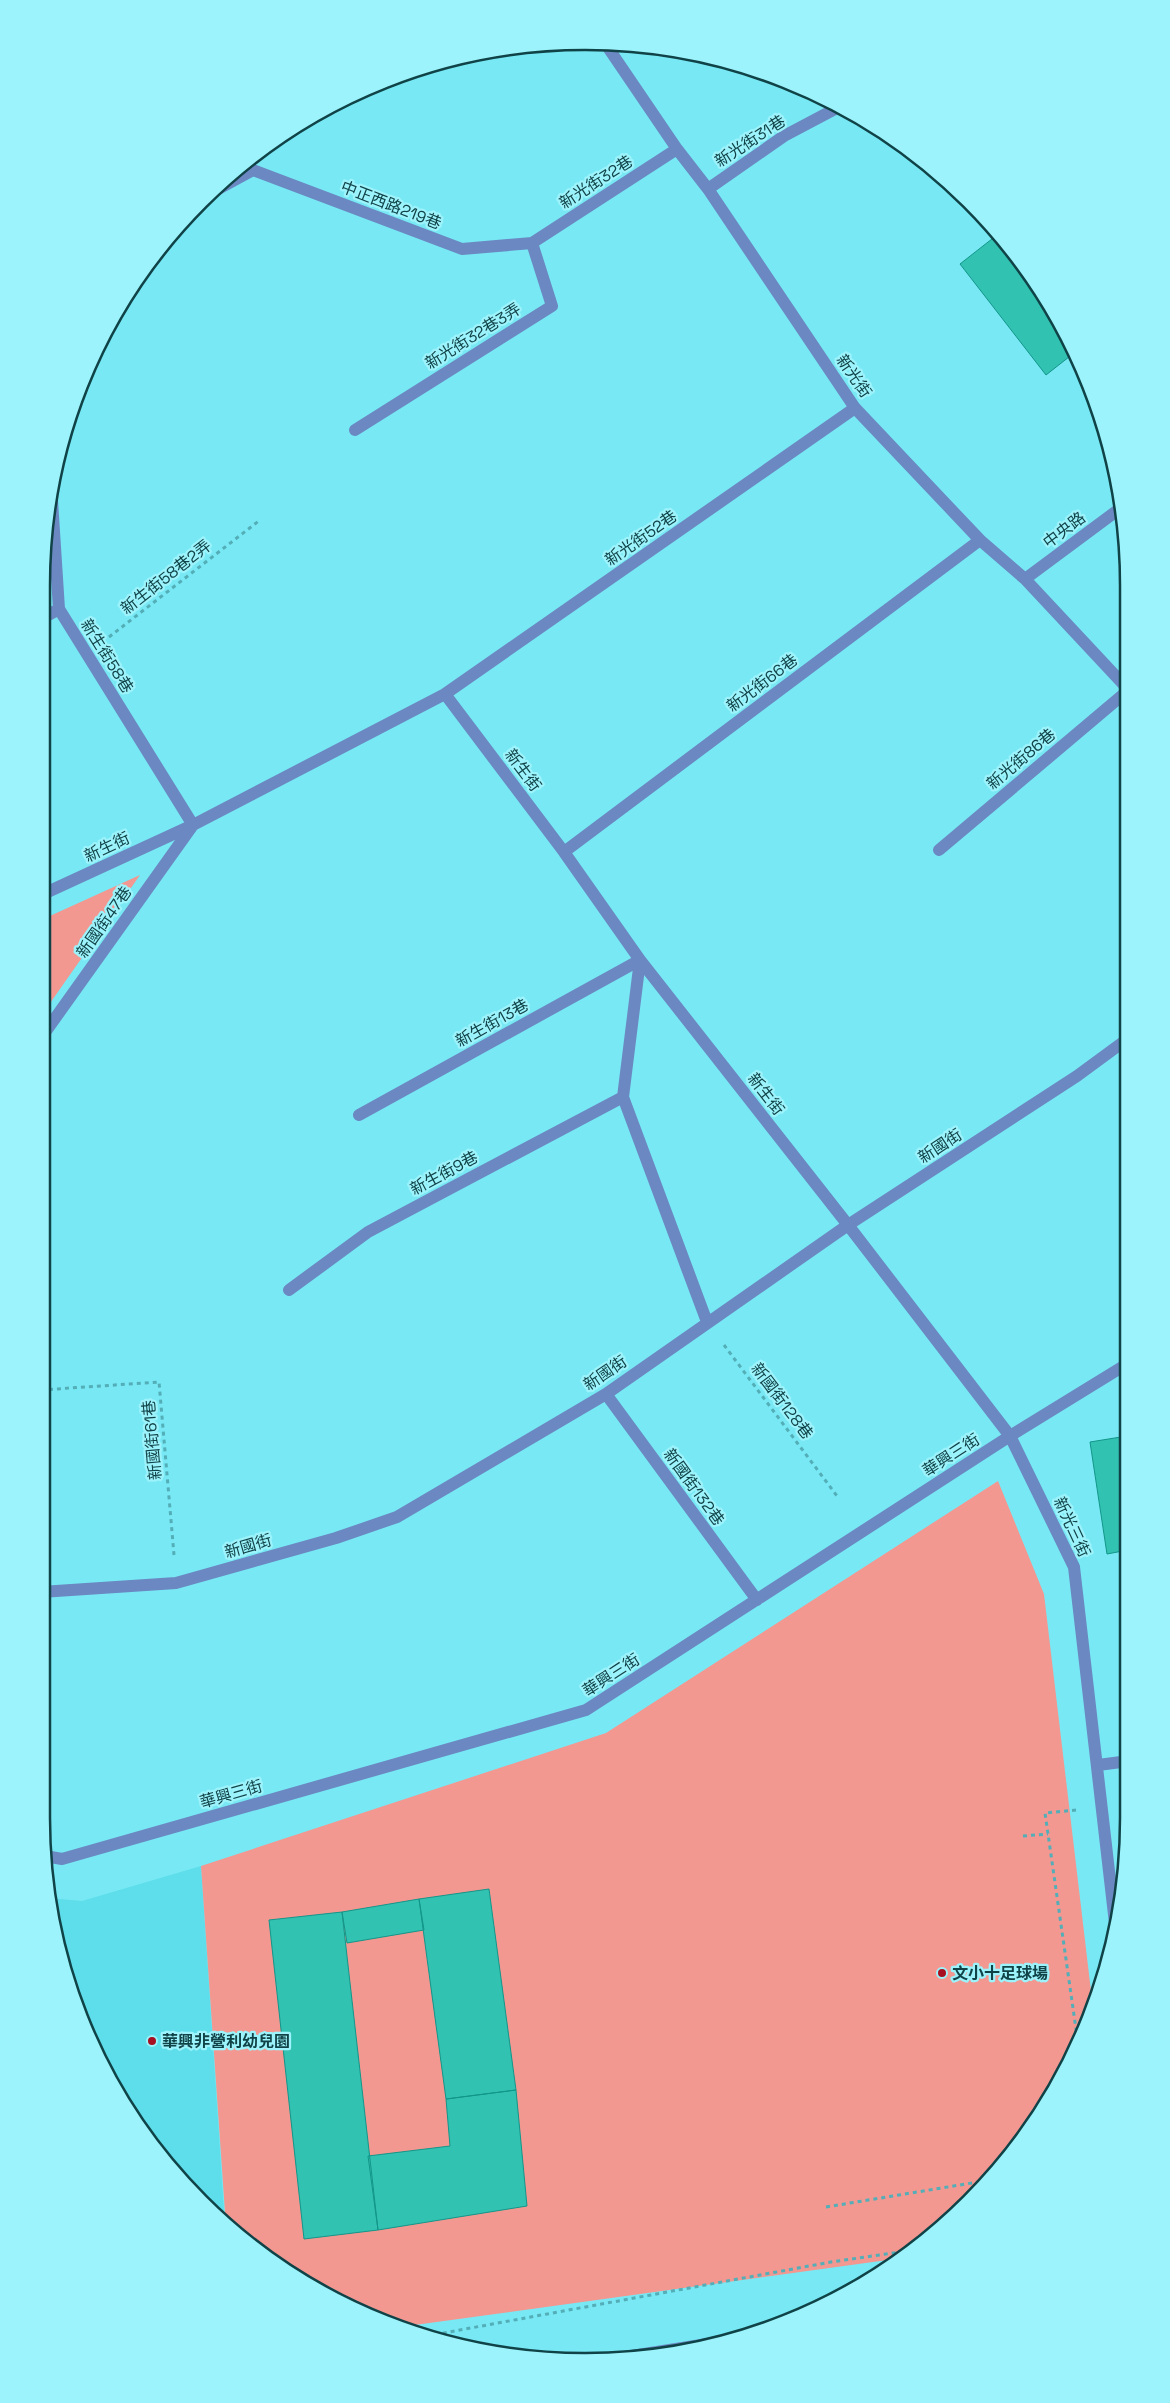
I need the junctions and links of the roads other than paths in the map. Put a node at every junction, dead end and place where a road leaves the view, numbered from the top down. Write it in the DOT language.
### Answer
graph roads {
  1 [pos="610,51"];
  2 [pos="832,111"];
  3 [pos="677,149"];
  4 [pos="250,168"];
  5 [pos="708,189"];
  6 [pos="532,243"];
  7 [pos="855,408"];
  8 [pos="355,430"];
  9 [pos="1115,512"];
  10 [pos="54,527"];
  11 [pos="980,540"];
  12 [pos="1025,579"];
  13 [pos="59,609"];
  14 [pos="50,614"];
  15 [pos="1120,681"];
  16 [pos="445,694"];
  17 [pos="1120,697"];
  18 [pos="193,825"];
  19 [pos="939,850"];
  20 [pos="564,852"];
  21 [pos="50,891"];
  22 [pos="640,960"];
  23 [pos="50,1025"];
  24 [pos="1120,1044"];
  25 [pos="622,1097"];
  26 [pos="359,1115"];
  27 [pos="848,1225"];
  28 [pos="289,1290"];
  29 [pos="707,1322"];
  30 [pos="1120,1368"];
  31 [pos="606,1394"];
  32 [pos="1010,1436"];
  33 [pos="50,1591"];
  34 [pos="757,1600"];
  35 [pos="1120,1762"];
  36 [pos="1098,1765"];
  37 [pos="51,1857"];
  38 [pos="1113,1903"];
  1 -- 3 [label="street, 新光街"];
  2 -- 5 [label="street, 新光街31巷"];
  3 -- 5 [label="street, 新光街"];
  3 -- 6 [label="street, 新光街32巷"];
  4 -- 6 [label="street, 中正西路219巷"];
  5 -- 7 [label="street, 新光街"];
  6 -- 8 [label="street, 新光街32巷3弄"];
  7 -- 11 [label="street, 新光街"];
  7 -- 16 [label="street, 新光街52巷"];
  9 -- 12 [label="street, 中央路"];
  10 -- 13 [label="street, 新生街58巷"];
  11 -- 12 [label="street, 新光街"];
  11 -- 20 [label="street, 新光街66巷"];
  12 -- 15 [label="street, 新光街"];
  13 -- 14 [label="street"];
  13 -- 18 [label="street, 新生街58巷"];
  16 -- 18 [label="street, 新生街"];
  16 -- 20 [label="street, 新生街"];
  17 -- 19 [label="street, 新光街86巷"];
  18 -- 21 [label="street, 新生街"];
  18 -- 23 [label="street, 新國街47巷"];
  20 -- 22 [label="street, 新生街"];
  22 -- 25 [label="street"];
  22 -- 26 [label="street, 新生街13巷"];
  22 -- 27 [label="street, 新生街"];
  24 -- 27 [label="street, 新國街"];
  25 -- 28 [label="street, 新生街9巷"];
  25 -- 29 [label="street"];
  27 -- 29 [label="street, 新國街"];
  27 -- 32 [label="street, 新光三街"];
  29 -- 31 [label="street, 新國街"];
  30 -- 32 [label="street, 華興三街"];
  31 -- 33 [label="street, 新國街"];
  31 -- 34 [label="street, 新國街132巷"];
  32 -- 34 [label="street, 華興三街"];
  32 -- 36 [label="street, 新光三街"];
  34 -- 37 [label="street, 華興三街"];
  35 -- 36 [label="street"];
  36 -- 38 [label="street, 新光三街"];
}
